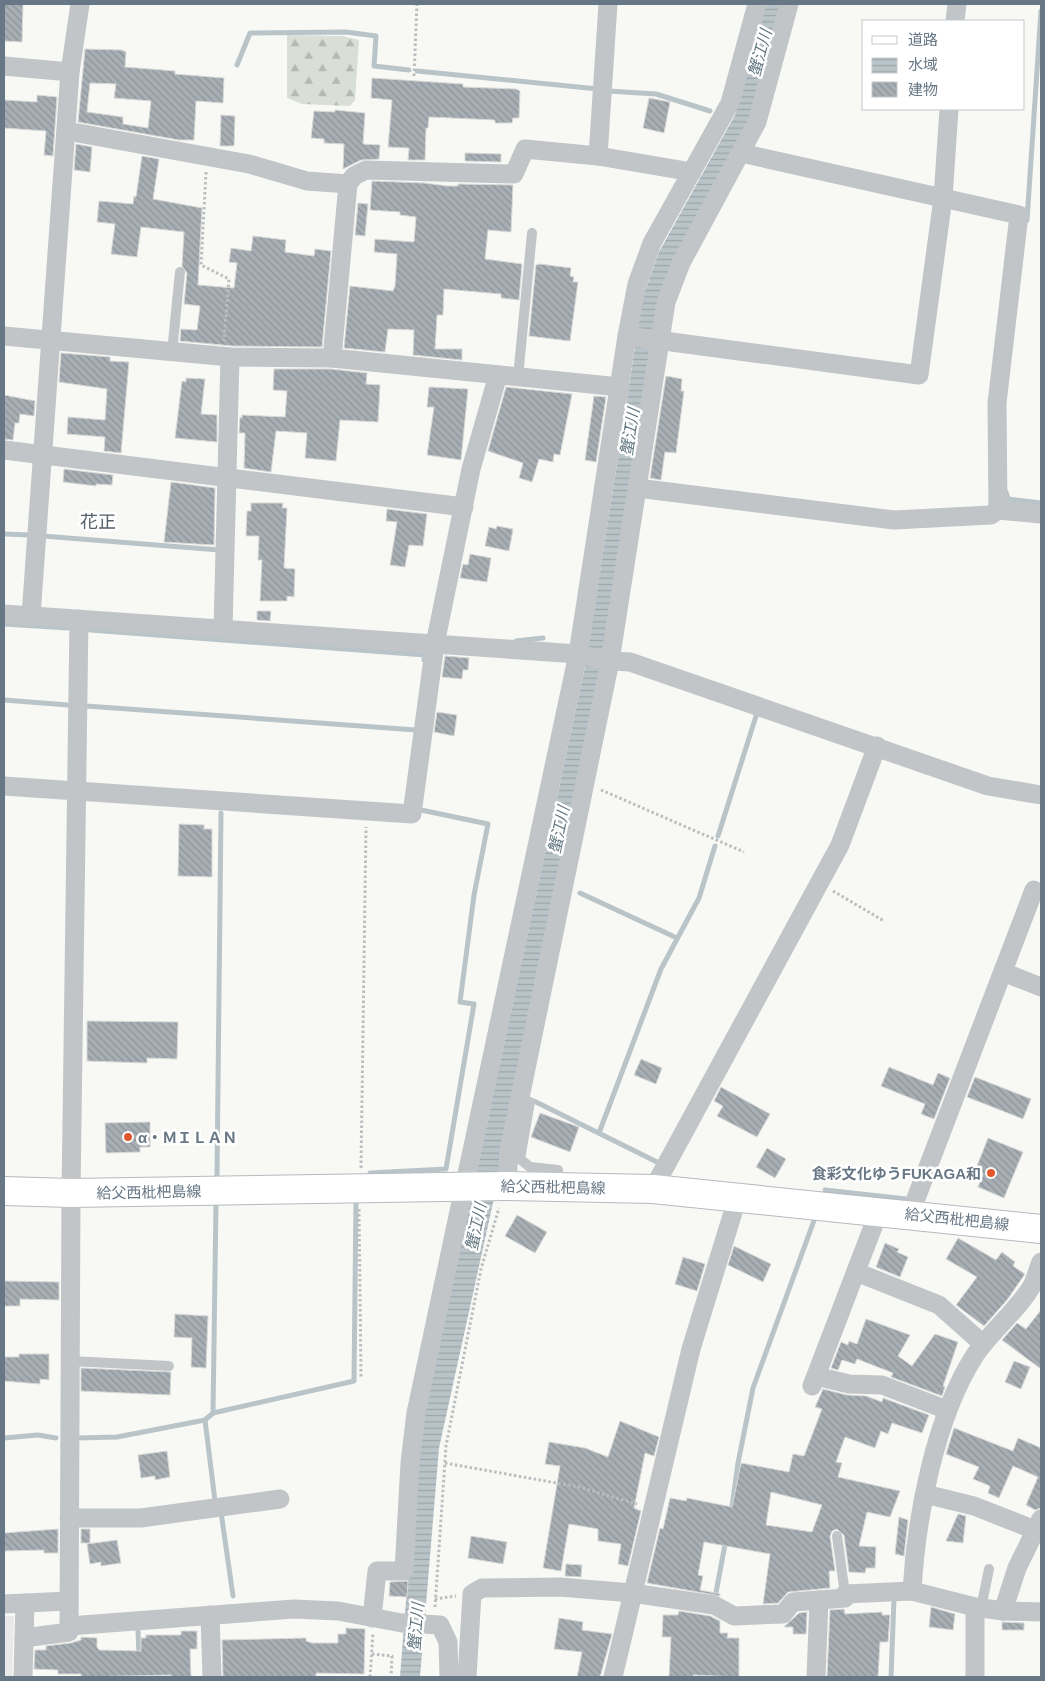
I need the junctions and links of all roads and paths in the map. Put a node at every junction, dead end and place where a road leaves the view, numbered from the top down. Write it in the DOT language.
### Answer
graph roads {
  1 [pos="80,4"];
  2 [pos="417,4"];
  3 [pos="608,4"];
  4 [pos="757,4"];
  5 [pos="789,4"];
  6 [pos="956,4"];
  7 [pos="955,20"];
  8 [pos="4,66"];
  9 [pos="70,72"];
  10 [pos="414,76"];
  11 [pos="949,110"];
  12 [pos="67,132"];
  13 [pos="741,153"];
  14 [pos="598,156"];
  15 [pos="207,157"];
  16 [pos="692,172"];
  17 [pos="348,184"];
  18 [pos="943,198"];
  19 [pos="532,233"];
  20 [pos="180,272"];
  21 [pos="4,336"];
  22 [pos="629,336"];
  23 [pos="658,340"];
  24 [pos="49,341"];
  25 [pos="172,352"];
  26 [pos="226,356"];
  27 [pos="332,358"];
  28 [pos="498,374"];
  29 [pos="518,377"];
  30 [pos="620,387"];
  31 [pos="4,450"];
  32 [pos="42,454"];
  33 [pos="227,477"];
  34 [pos="637,488"];
  35 [pos="464,507"];
  36 [pos="998,510"];
  37 [pos="1041,514"];
  38 [pos="4,614"];
  39 [pos="31,616"];
  40 [pos="79,619"];
  41 [pos="223,629"];
  42 [pos="435,644"];
  43 [pos="578,654"];
  44 [pos="610,661"];
  45 [pos="877,746"];
  46 [pos="584,783"];
  47 [pos="4,786"];
  48 [pos="76,791"];
  49 [pos="1041,795"];
  50 [pos="366,811"];
  51 [pos="744,852"];
  52 [pos="819,884"];
  53 [pos="1034,890"];
  54 [pos="884,921"];
  55 [pos="1003,972"];
  56 [pos="1041,987"];
  57 [pos="530,1102"];
  58 [pos="506,1186"];
  59 [pos="463,1187"];
  60 [pos="556,1187"];
  61 [pos="360,1188"];
  62 [pos="653,1189"];
  63 [pos="4,1191"];
  64 [pos="71,1193"];
  65 [pos="738,1196"];
  66 [pos="879,1211"];
  67 [pos="910,1214"];
  68 [pos="1041,1228"];
  69 [pos="1041,1262"];
  70 [pos="856,1272"];
  71 [pos="984,1344"];
  72 [pos="70,1361"];
  73 [pos="170,1366"];
  74 [pos="361,1377"];
  75 [pos="947,1410"];
  76 [pos="445,1463"];
  77 [pos="925,1494"];
  78 [pos="280,1498"];
  79 [pos="652,1508"];
  80 [pos="69,1518"];
  81 [pos="1038,1524"];
  82 [pos="837,1536"];
  83 [pos="989,1569"];
  84 [pos="912,1591"];
  85 [pos="632,1593"];
  86 [pos="845,1594"];
  87 [pos="819,1600"];
  88 [pos="68,1601"];
  89 [pos="25,1603"];
  90 [pos="4,1604"];
  91 [pos="978,1607"];
  92 [pos="1003,1611"];
  93 [pos="1041,1612"];
  94 [pos="210,1615"];
  95 [pos="373,1618"];
  96 [pos="432,1624"];
  97 [pos="68,1626"];
  98 [pos="24,1638"];
  99 [pos="372,1654"];
  100 [pos="23,1677"];
  101 [pos="212,1677"];
  102 [pos="370,1677"];
  103 [pos="391,1677"];
  104 [pos="449,1677"];
  105 [pos="467,1677"];
  106 [pos="613,1677"];
  107 [pos="816,1677"];
  108 [pos="975,1677"];
  1 -- 9 [label="street"];
  2 -- 10 [label="path"];
  3 -- 14 [label="street"];
  4 -- 16 [label="street"];
  5 -- 13 [label="street"];
  6 -- 7 [label="street"];
  8 -- 9 [label="street"];
  9 -- 12 [label="street"];
  11 -- 18 [label="street"];
  12 -- 15 [label="street"];
  12 -- 24 [label="street"];
  13 -- 18 [label="street"];
  13 -- 23 [label="street"];
  14 -- 16 [label="street"];
  14 -- 17 [label="street"];
  15 -- 17 [label="street"];
  15 -- 26 [label="path"];
  16 -- 22 [label="street"];
  17 -- 27 [label="street"];
  18 -- 23 [label="street"];
  18 -- 36 [label="street"];
  19 -- 29 [label="lane"];
  20 -- 25 [label="lane"];
  21 -- 24 [label="street"];
  22 -- 23 [label="street"];
  22 -- 30 [label="street"];
  23 -- 34 [label="street"];
  24 -- 25 [label="street"];
  24 -- 32 [label="street"];
  25 -- 26 [label="street"];
  26 -- 27 [label="street"];
  26 -- 33 [label="street"];
  27 -- 28 [label="street"];
  28 -- 29 [label="street"];
  28 -- 35 [label="street"];
  29 -- 30 [label="street"];
  30 -- 43 [label="street"];
  31 -- 32 [label="street"];
  32 -- 33 [label="street"];
  32 -- 39 [label="street"];
  33 -- 35 [label="street"];
  33 -- 41 [label="street"];
  34 -- 36 [label="street"];
  34 -- 44 [label="street"];
  35 -- 42 [label="street"];
  36 -- 37 [label="street"];
  38 -- 39 [label="street"];
  39 -- 40 [label="street"];
  40 -- 41 [label="street"];
  40 -- 48 [label="street"];
  41 -- 42 [label="street"];
  42 -- 43 [label="street"];
  42 -- 50 [label="street"];
  43 -- 44 [label="street"];
  43 -- 59 [label="street"];
  44 -- 45 [label="street"];
  44 -- 46 [label="street"];
  45 -- 49 [label="street"];
  45 -- 52 [label="street"];
  46 -- 51 [label="path"];
  46 -- 58 [label="street"];
  47 -- 48 [label="street"];
  48 -- 50 [label="street"];
  48 -- 64 [label="street"];
  50 -- 61 [label="path"];
  52 -- 54 [label="path"];
  52 -- 62 [label="street"];
  53 -- 55 [label="street"];
  55 -- 56 [label="street"];
  55 -- 67 [label="street"];
  57 -- 60 [label="lane"];
  58 -- 59 [label="main road, 給父西枇杷島線"];
  58 -- 60 [label="main road, 給父西枇杷島線"];
  58 -- 76 [label="path"];
  59 -- 61 [label="main road, 給父西枇杷島線"];
  59 -- 95 [label="street"];
  60 -- 62 [label="main road, 給父西枇杷島線"];
  61 -- 64 [label="main road, 給父西枇杷島線"];
  61 -- 74 [label="path"];
  62 -- 65 [label="main road, 給父西枇杷島線"];
  63 -- 64 [label="main road, 給父西枇杷島線"];
  64 -- 72 [label="street"];
  65 -- 66 [label="main road, 給父西枇杷島線"];
  65 -- 79 [label="street"];
  66 -- 67 [label="main road, 給父西枇杷島線"];
  66 -- 70 [label="street"];
  67 -- 68 [label="main road, 給父西枇杷島線"];
  69 -- 71 [label="street"];
  70 -- 71 [label="street"];
  70 -- 75 [label="street"];
  71 -- 75 [label="street"];
  72 -- 73 [label="lane"];
  72 -- 80 [label="street"];
  75 -- 77 [label="street"];
  76 -- 79 [label="path"];
  76 -- 96 [label="path"];
  77 -- 81 [label="street"];
  77 -- 84 [label="street"];
  78 -- 80 [label="street"];
  79 -- 85 [label="street"];
  80 -- 88 [label="street"];
  81 -- 92 [label="street"];
  82 -- 86 [label="lane"];
  83 -- 91 [label="lane"];
  84 -- 86 [label="street"];
  84 -- 91 [label="street"];
  85 -- 87 [label="street"];
  85 -- 105 [label="street"];
  85 -- 106 [label="street"];
  86 -- 87 [label="street"];
  87 -- 107 [label="street"];
  88 -- 89 [label="street"];
  88 -- 97 [label="street"];
  89 -- 90 [label="street"];
  89 -- 98 [label="street"];
  91 -- 92 [label="street"];
  91 -- 108 [label="street"];
  92 -- 93 [label="street"];
  94 -- 95 [label="street"];
  94 -- 97 [label="street"];
  94 -- 101 [label="street"];
  95 -- 96 [label="street"];
  95 -- 99 [label="path"];
  96 -- 104 [label="street"];
  97 -- 98 [label="street"];
  98 -- 100 [label="street"];
  99 -- 102 [label="path"];
  99 -- 103 [label="path"];
}
